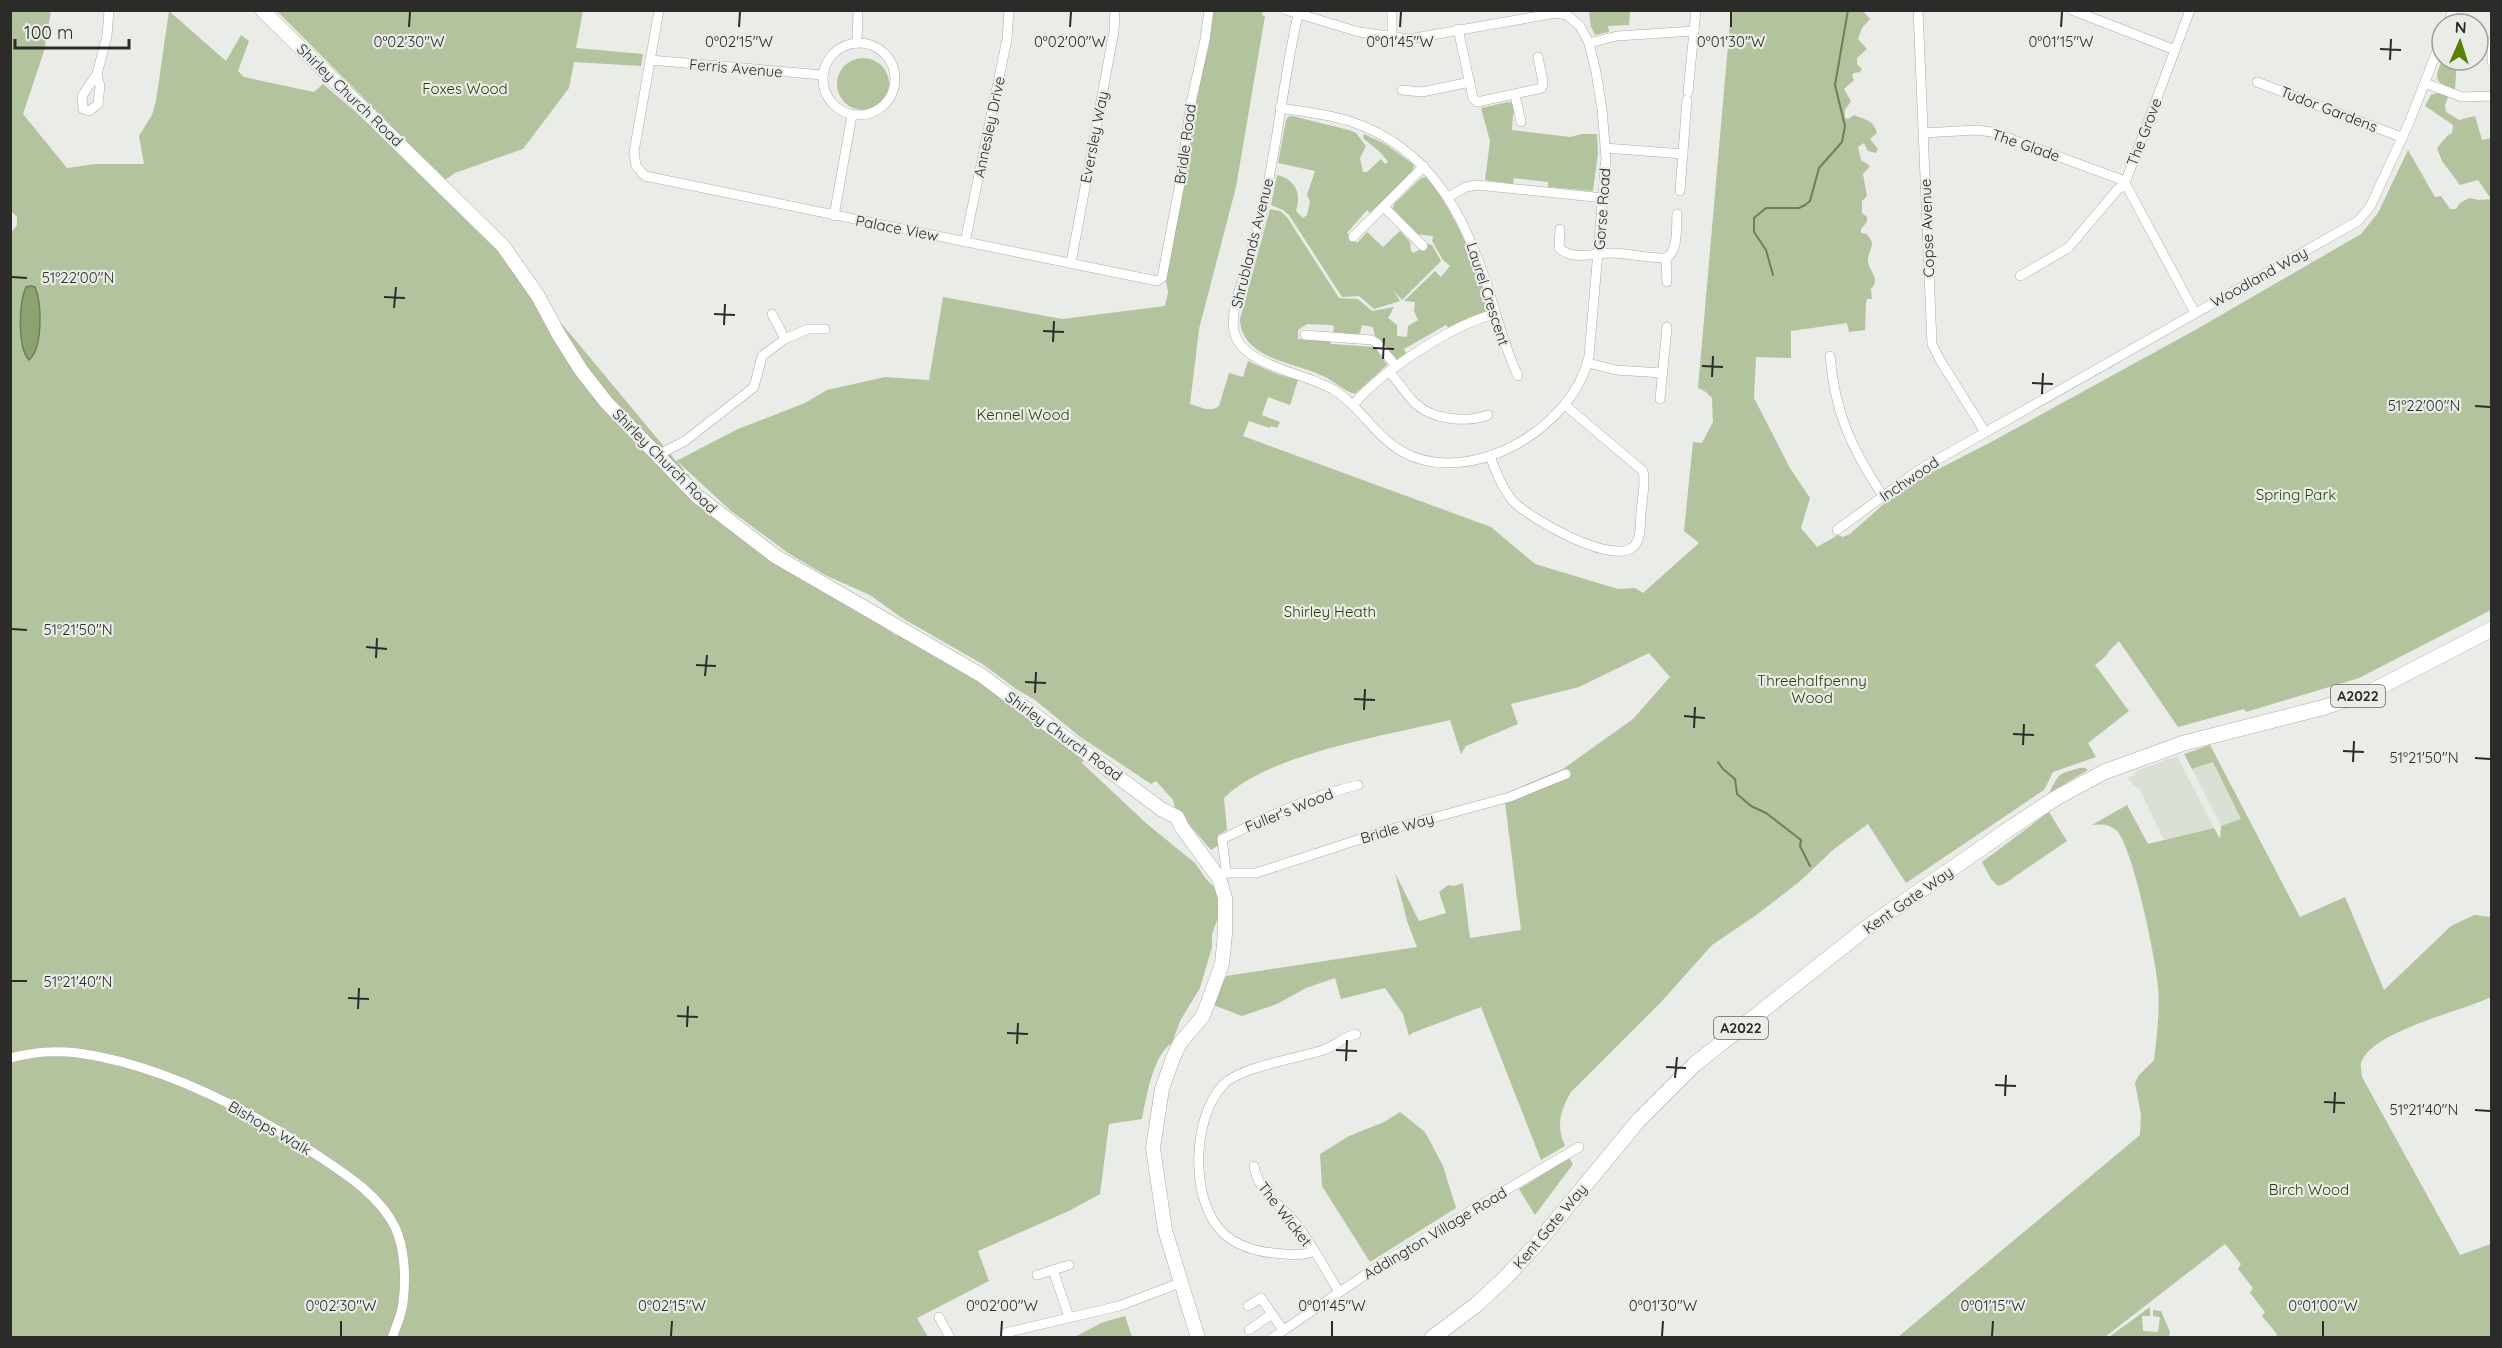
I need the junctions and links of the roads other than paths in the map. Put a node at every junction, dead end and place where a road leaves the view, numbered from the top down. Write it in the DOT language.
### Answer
graph roads {
  1 [pos="109,10"];
  2 [pos="262,10"];
  3 [pos="659,10"];
  4 [pos="858,10"];
  5 [pos="1009,10"];
  6 [pos="1115,10"];
  7 [pos="1209,10"];
  8 [pos="1286,10"];
  9 [pos="1392,10"];
  10 [pos="1696,10"];
  11 [pos="1918,10"];
  12 [pos="2072,10"];
  13 [pos="2190,10"];
  14 [pos="1568,13"];
  15 [pos="1298,15"];
  16 [pos="1458,29"];
  17 [pos="1694,31"];
  18 [pos="1392,37"];
  19 [pos="2492,42"];
  20 [pos="858,43"];
  21 [pos="1589,43"];
  22 [pos="2175,50"];
  23 [pos="2491,54"];
  24 [pos="1538,57"];
  25 [pos="650,60"];
  26 [pos="2492,62"];
  27 [pos="2430,70"];
  28 [pos="97,74"];
  29 [pos="823,75"];
  30 [pos="1470,82"];
  31 [pos="2256,82"];
  32 [pos="2425,83"];
  33 [pos="1402,90"];
  34 [pos="1515,95"];
  35 [pos="2492,96"];
  36 [pos="1280,108"];
  37 [pos="852,115"];
  38 [pos="1521,122"];
  39 [pos="1923,133"];
  40 [pos="2401,137"];
  41 [pos="1605,148"];
  42 [pos="1683,154"];
  43 [pos="1424,166"];
  44 [pos="2125,183"];
  45 [pos="1680,191"];
  46 [pos="1448,197"];
  47 [pos="1604,198"];
  48 [pos="1383,207"];
  49 [pos="1677,214"];
  50 [pos="834,216"];
  51 [pos="1560,229"];
  52 [pos="1353,237"];
  53 [pos="965,242"];
  54 [pos="1423,246"];
  55 [pos="1598,255"];
  56 [pos="1666,258"];
  57 [pos="1071,263"];
  58 [pos="2020,276"];
  59 [pos="1161,278"];
  60 [pos="1667,282"];
  61 [pos="2195,313"];
  62 [pos="772,314"];
  63 [pos="1495,314"];
  64 [pos="1667,327"];
  65 [pos="825,329"];
  66 [pos="1305,335"];
  67 [pos="785,339"];
  68 [pos="1828,362"];
  69 [pos="1588,363"];
  70 [pos="1393,368"];
  71 [pos="1662,373"];
  72 [pos="1518,376"];
  73 [pos="1660,399"];
  74 [pos="1354,404"];
  75 [pos="1566,406"];
  76 [pos="1488,415"];
  77 [pos="1985,432"];
  78 [pos="656,456"];
  79 [pos="1491,456"];
  80 [pos="1883,496"];
  81 [pos="1837,530"];
  82 [pos="2492,629"];
  83 [pos="1566,774"];
  84 [pos="1358,785"];
  85 [pos="1224,852"];
  86 [pos="1210,865"];
  87 [pos="1223,875"];
  88 [pos="1356,1034"];
  89 [pos="10,1058"];
  90 [pos="1575,1153"];
  91 [pos="1254,1166"];
  92 [pos="1313,1251"];
  93 [pos="1069,1265"];
  94 [pos="1053,1270"];
  95 [pos="1037,1275"];
  96 [pos="1180,1282"];
  97 [pos="1339,1292"];
  98 [pos="1248,1306"];
  99 [pos="1272,1314"];
  100 [pos="939,1317"];
  101 [pos="1069,1317"];
  102 [pos="1249,1330"];
  103 [pos="1283,1330"];
  104 [pos="1005,1333"];
  105 [pos="392,1338"];
  106 [pos="950,1338"];
  107 [pos="1198,1338"];
  108 [pos="1272,1338"];
  109 [pos="1432,1338"];
  1 -- 28 [label="street"];
  2 -- 78 [label="street, Shirley Church Road"];
  3 -- 25 [label="street"];
  4 -- 20 [label="street"];
  5 -- 53 [label="street, Annesley Drive"];
  6 -- 57 [label="street, Eversley Way"];
  7 -- 59 [label="street, Bridle Road"];
  8 -- 15 [label="street"];
  9 -- 18 [label="street"];
  10 -- 17 [label="street"];
  11 -- 39 [label="street, Copse Avenue"];
  12 -- 22 [label="street"];
  13 -- 22 [label="street, The Grove"];
  14 -- 16 [label="street"];
  14 -- 21 [label="street, Gorse Road"];
  15 -- 18 [label="street"];
  15 -- 36 [label="street, Shrublands Avenue"];
  16 -- 18 [label="street"];
  16 -- 30 [label="street"];
  17 -- 21 [label="street"];
  17 -- 42 [label="street"];
  19 -- 23 [label="street"];
  20 -- 29 [label="street"];
  20 -- 37 [label="street"];
  21 -- 41 [label="street, Gorse Road"];
  22 -- 44 [label="street, The Grove"];
  23 -- 26 [label="street"];
  24 -- 34 [label="street"];
  25 -- 29 [label="street, Ferris Avenue"];
  25 -- 50 [label="street, Palace View"];
  27 -- 32 [label="street, Woodland Way"];
  29 -- 37 [label="street"];
  30 -- 33 [label="street"];
  30 -- 34 [label="street"];
  31 -- 40 [label="street, Tudor Gardens"];
  32 -- 35 [label="street"];
  32 -- 40 [label="street, Woodland Way"];
  34 -- 38 [label="street"];
  36 -- 43 [label="street, Laurel Crescent"];
  36 -- 74 [label="street, Shrublands Avenue"];
  37 -- 50 [label="street"];
  39 -- 44 [label="street, The Glade"];
  39 -- 77 [label="street, Copse Avenue"];
  40 -- 61 [label="street, Woodland Way"];
  41 -- 42 [label="street"];
  41 -- 47 [label="street, Gorse Road"];
  42 -- 45 [label="street"];
  43 -- 46 [label="street, Laurel Crescent"];
  43 -- 48 [label="street"];
  44 -- 58 [label="street"];
  44 -- 61 [label="street, The Grove"];
  46 -- 47 [label="street"];
  46 -- 63 [label="street, Laurel Crescent"];
  47 -- 55 [label="street, Gorse Road"];
  48 -- 52 [label="street"];
  48 -- 54 [label="street"];
  49 -- 56 [label="street"];
  50 -- 53 [label="street, Palace View"];
  51 -- 55 [label="street"];
  53 -- 57 [label="street, Palace View"];
  55 -- 56 [label="street"];
  55 -- 69 [label="street, Gorse Road"];
  56 -- 60 [label="street"];
  57 -- 59 [label="street, Palace View"];
  61 -- 77 [label="street, Woodland Way"];
  62 -- 67 [label="street"];
  63 -- 70 [label="street"];
  63 -- 72 [label="street, Laurel Crescent"];
  64 -- 71 [label="street"];
  65 -- 67 [label="street"];
  66 -- 70 [label="street"];
  67 -- 78 [label="street"];
  68 -- 80 [label="street"];
  69 -- 71 [label="street"];
  69 -- 75 [label="street, Gorse Road"];
  70 -- 74 [label="street"];
  70 -- 76 [label="street"];
  71 -- 73 [label="street"];
  74 -- 79 [label="street, Shrublands Avenue"];
  75 -- 79 [label="street, Shrublands Avenue"];
  75 -- 79 [label="street"];
  77 -- 80 [label="street, Inchwood"];
  78 -- 86 [label="street, Shirley Church Road"];
  80 -- 81 [label="street, Inchwood"];
  82 -- 109 [label="main road, Kent Gate Way / A2022"];
  83 -- 87 [label="street, Bridle Way"];
  84 -- 85 [label="street, Fuller's Wood"];
  85 -- 86 [label="street"];
  85 -- 87 [label="street"];
  86 -- 87 [label="street, Shirley Church Road"];
  87 -- 96 [label="street"];
  88 -- 92 [label="street"];
  89 -- 105 [label="street, Bishops Walk"];
  90 -- 97 [label="street, Addington Village Road"];
  91 -- 92 [label="street, The Wicket"];
  92 -- 97 [label="street, The Wicket"];
  93 -- 94 [label="street"];
  94 -- 95 [label="street"];
  94 -- 101 [label="street"];
  96 -- 101 [label="street"];
  96 -- 107 [label="street"];
  97 -- 103 [label="street, Addington Village Road"];
  98 -- 99 [label="street"];
  99 -- 102 [label="street"];
  99 -- 103 [label="street"];
  100 -- 106 [label="street"];
  101 -- 104 [label="street"];
  103 -- 108 [label="street, Addington Village Road"];
}
